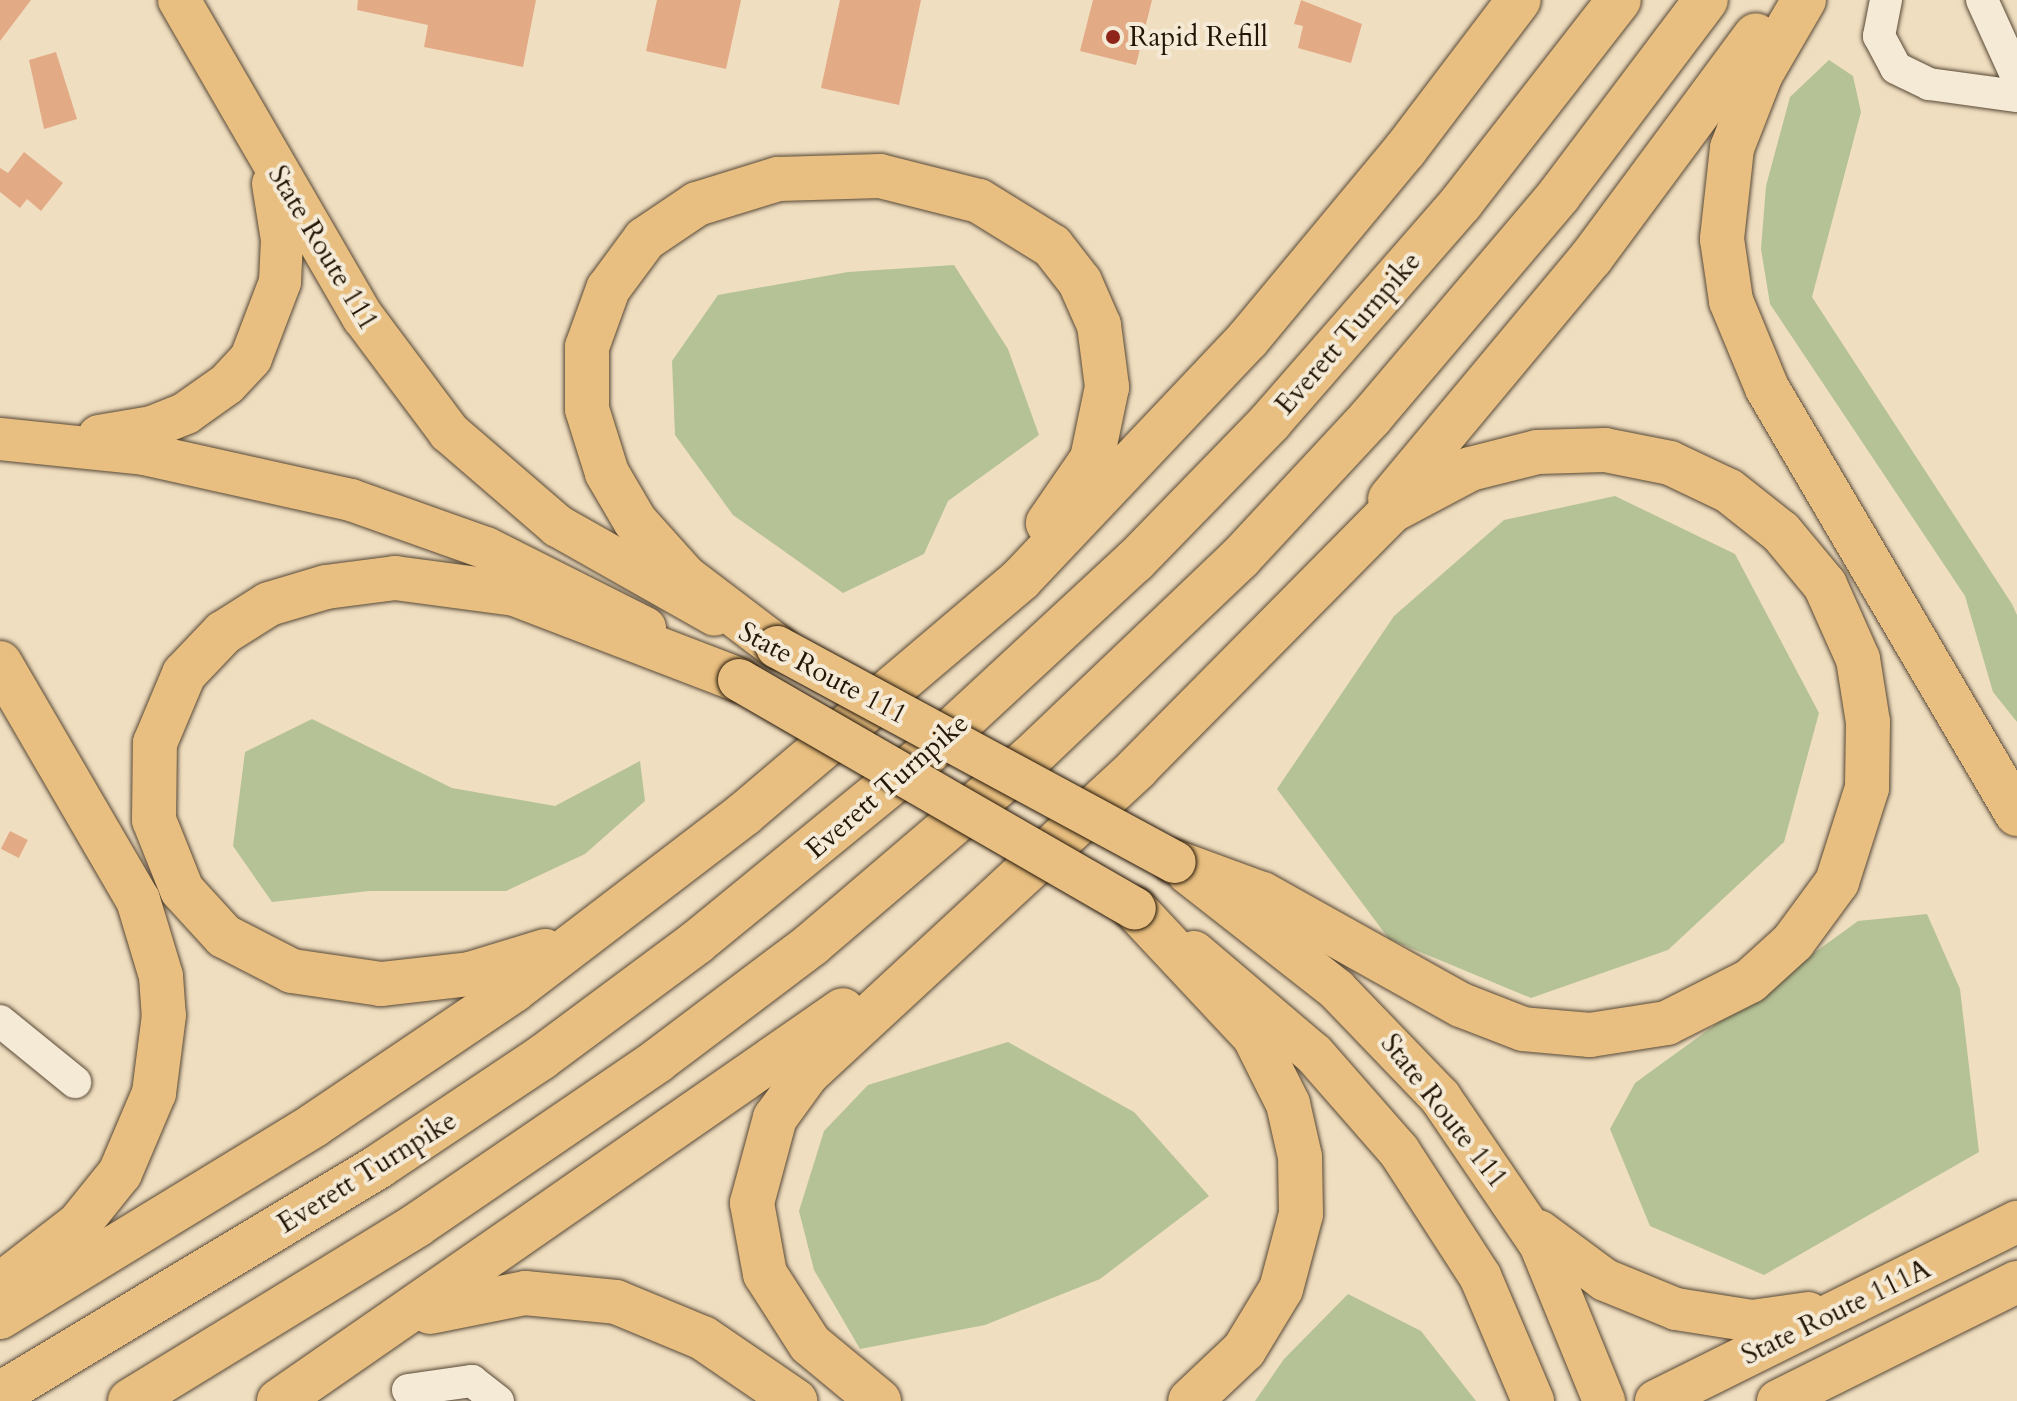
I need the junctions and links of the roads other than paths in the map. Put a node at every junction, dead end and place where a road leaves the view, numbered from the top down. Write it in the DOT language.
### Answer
graph roads {
  1 [pos="1519,0"];
  2 [pos="1619,0"];
  3 [pos="1706,0"];
  4 [pos="1781,0"];
  5 [pos="1804,0"];
  6 [pos="1886,0"];
  7 [pos="1982,0"];
  8 [pos="183,6"];
  9 [pos="2017,77"];
  10 [pos="2017,96"];
  11 [pos="253,128"];
  12 [pos="1,439"];
  13 [pos="1813,466"];
  14 [pos="1350,547"];
  15 [pos="777,647"];
  16 [pos="928,659"];
  17 [pos="0,663"];
  18 [pos="739,680"];
  19 [pos="2017,779"];
  20 [pos="2017,814"];
  21 [pos="1058,840"];
  22 [pos="1175,862"];
  23 [pos="631,904"];
  24 [pos="1135,909"];
  25 [pos="0,1021"];
  26 [pos="75,1082"];
  27 [pos="1522,1214"];
  28 [pos="2017,1222"];
  29 [pos="2017,1282"];
  30 [pos="0,1285"];
  31 [pos="1881,1290"];
  32 [pos="0,1317"];
  33 [pos="350,1355"];
  34 [pos="408,1390"];
  35 [pos="0,1394"];
  36 [pos="130,1401"];
  37 [pos="279,1401"];
  38 [pos="498,1401"];
  39 [pos="795,1401"];
  40 [pos="879,1401"];
  41 [pos="1190,1401"];
  42 [pos="1533,1401"];
  43 [pos="1604,1401"];
  44 [pos="1656,1401"];
  45 [pos="1778,1401"];
  1 -- 16 [label="highway"];
  2 -- 35 [label="highway, Everett Turnpike"];
  3 -- 36 [label="highway"];
  4 -- 14 [label="highway"];
  5 -- 13 [label="highway"];
  6 -- 10 [label="street"];
  7 -- 9 [label="street"];
  8 -- 11 [label="main road, State Route 111"];
  11 -- 12 [label="main road"];
  11 -- 15 [label="main road, State Route 111"];
  12 -- 18 [label="main road, State Route 111"];
  13 -- 19 [label="highway"];
  13 -- 20 [label="highway"];
  14 -- 21 [label="highway"];
  14 -- 22 [label="highway"];
  15 -- 16 [label="highway"];
  15 -- 22 [label="main road, State Route 111, bridge"];
  16 -- 23 [label="highway"];
  17 -- 30 [label="highway"];
  18 -- 23 [label="highway"];
  18 -- 24 [label="main road, State Route 111, bridge"];
  21 -- 33 [label="highway"];
  21 -- 40 [label="highway"];
  22 -- 27 [label="main road, State Route 111"];
  23 -- 32 [label="highway"];
  24 -- 41 [label="highway"];
  24 -- 42 [label="main road, State Route 111"];
  25 -- 26 [label="street"];
  27 -- 31 [label="main road"];
  27 -- 43 [label="main road, State Route 111"];
  28 -- 31 [label="main road, State Route 111A"];
  29 -- 45 [label="main road, State Route 111A"];
  31 -- 44 [label="main road, State Route 111A"];
  33 -- 37 [label="highway"];
  33 -- 39 [label="highway"];
  34 -- 38 [label="street"];
}
